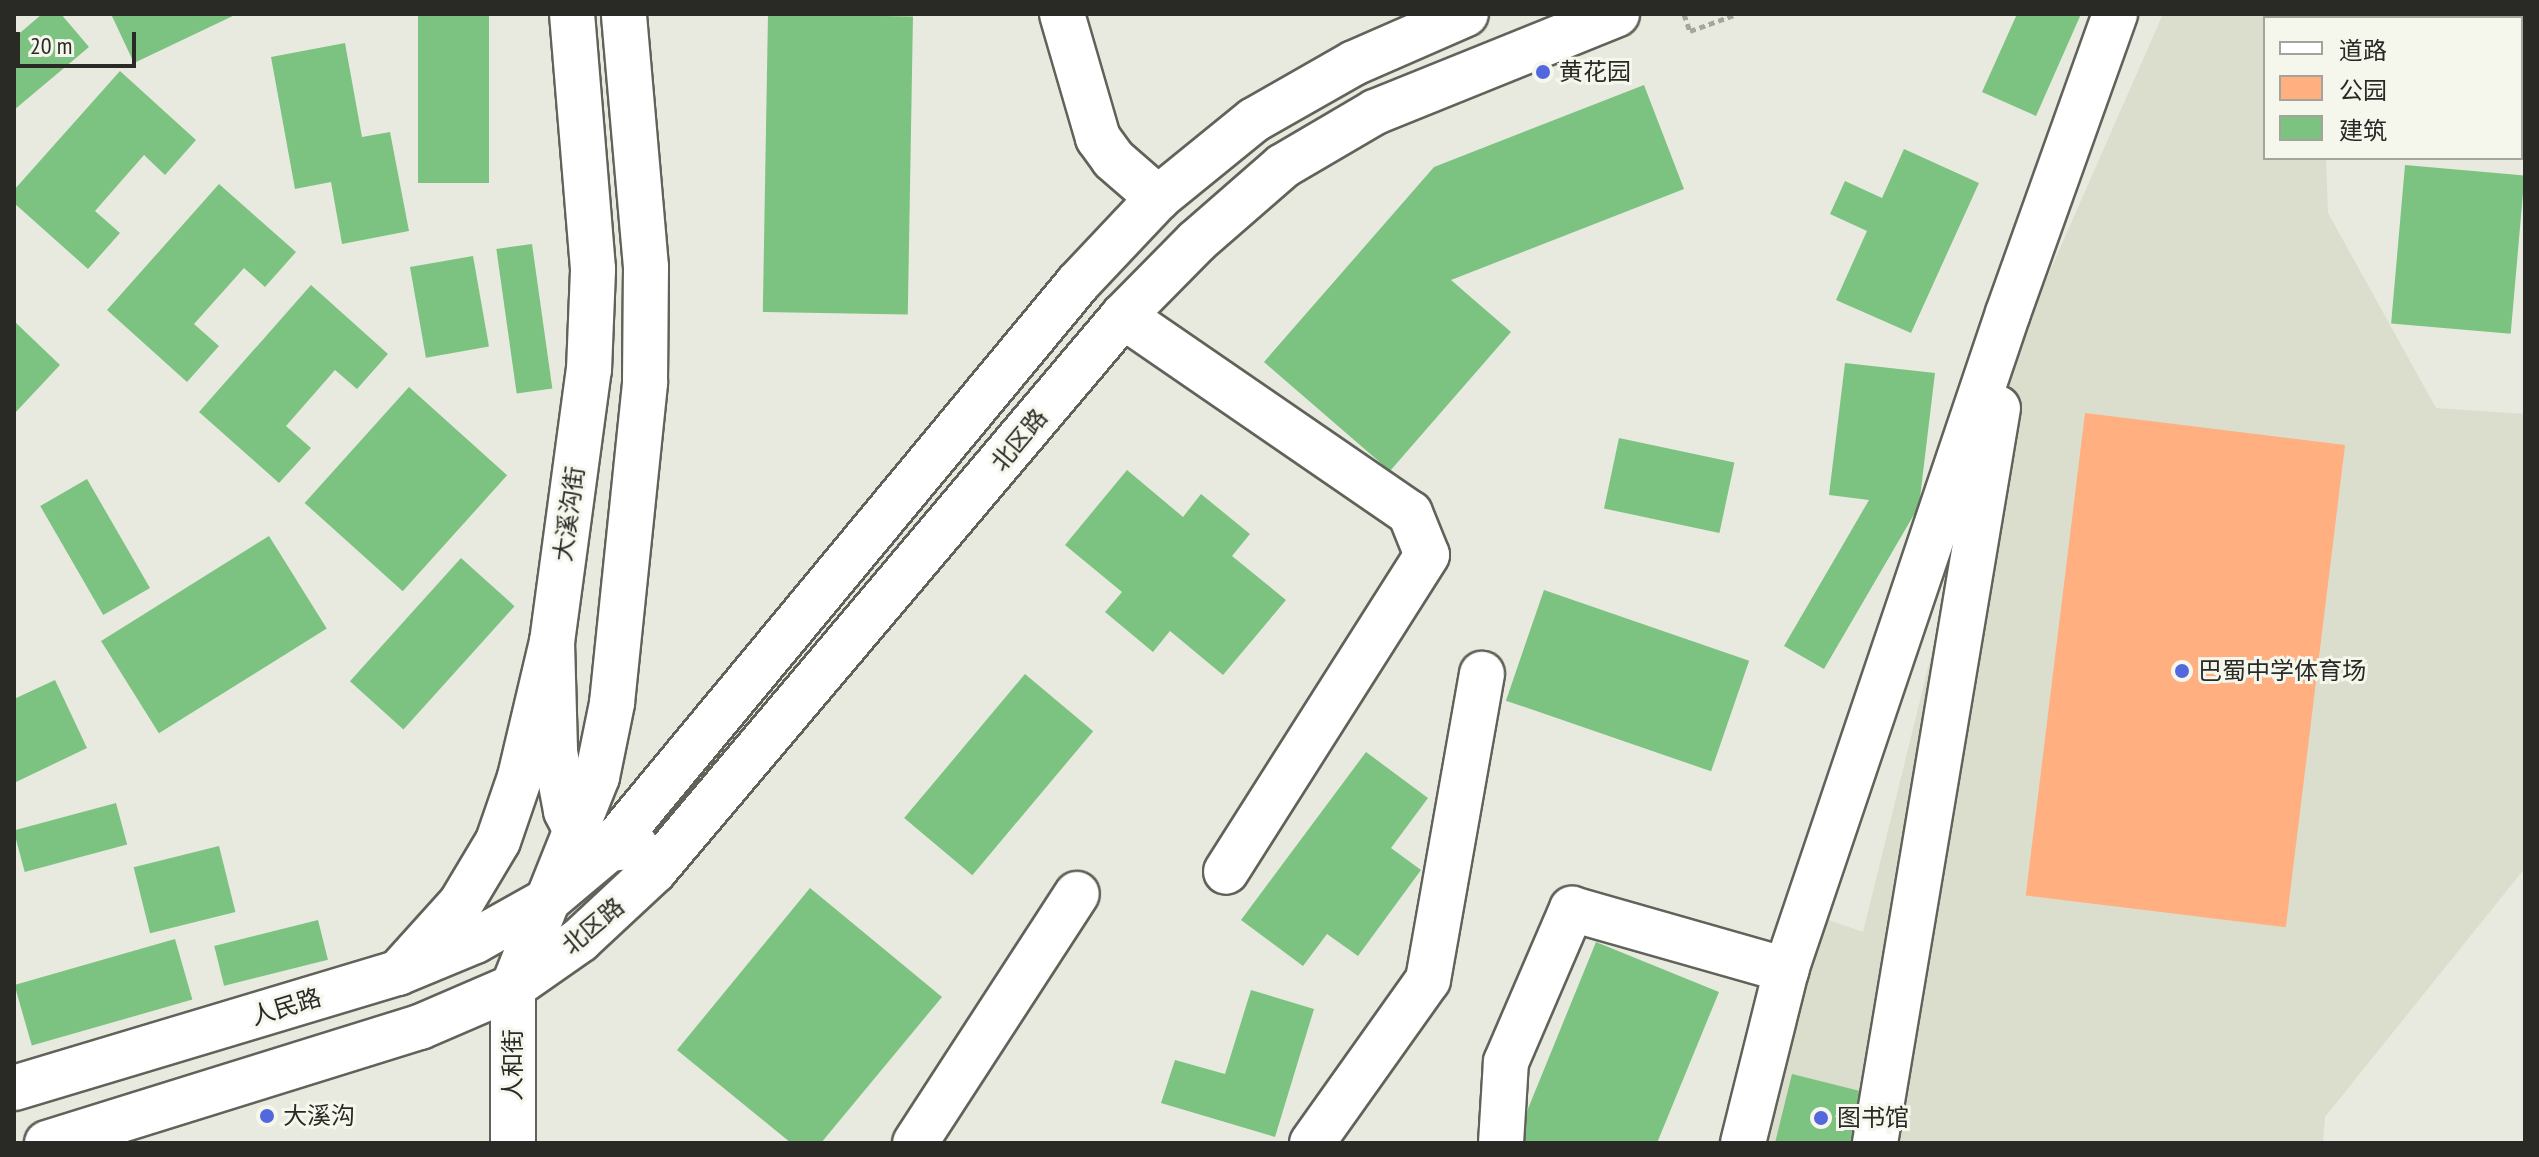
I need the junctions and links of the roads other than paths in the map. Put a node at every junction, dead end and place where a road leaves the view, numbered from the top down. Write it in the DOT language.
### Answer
graph roads {
  1 [pos="572,14"];
  2 [pos="624,14"];
  3 [pos="1062,14"];
  4 [pos="1466,14"];
  5 [pos="1617,14"];
  6 [pos="2115,14"];
  7 [pos="1158,198"];
  8 [pos="2008,313"];
  9 [pos="1123,316"];
  10 [pos="552,642"];
  11 [pos="1482,674"];
  12 [pos="723,793"];
  13 [pos="593,841"];
  14 [pos="1226,872"];
  15 [pos="1077,894"];
  16 [pos="548,900"];
  17 [pos="1786,970"];
  18 [pos="398,973"];
  19 [pos="513,987"];
  20 [pos="14,1088"];
  21 [pos="47,1143"];
  22 [pos="513,1143"];
  23 [pos="915,1143"];
  24 [pos="1312,1143"];
  25 [pos="1501,1143"];
  26 [pos="1743,1143"];
  27 [pos="1875,1143"];
  1 -- 10 [label="main road, 大溪沟街"];
  2 -- 13 [label="main road"];
  3 -- 7 [label="main road"];
  4 -- 7 [label="main road, 北区路"];
  5 -- 9 [label="main road, 北区路"];
  6 -- 8 [label="main road"];
  7 -- 13 [label="main road, 北区路"];
  8 -- 17 [label="main road"];
  8 -- 27 [label="main road"];
  9 -- 12 [label="main road, 北区路"];
  9 -- 14 [label="main road"];
  10 -- 13 [label="main road"];
  10 -- 18 [label="main road, 大溪沟街"];
  11 -- 24 [label="main road"];
  12 -- 13 [label="main road"];
  12 -- 19 [label="main road, 北区路"];
  13 -- 16 [label="main road, 北区路"];
  15 -- 23 [label="main road"];
  16 -- 18 [label="main road, 人民路"];
  16 -- 19 [label="main road"];
  17 -- 25 [label="main road"];
  17 -- 26 [label="main road"];
  18 -- 20 [label="main road, 人民路"];
  19 -- 21 [label="main road"];
  19 -- 22 [label="main road, 人和街"];
}
